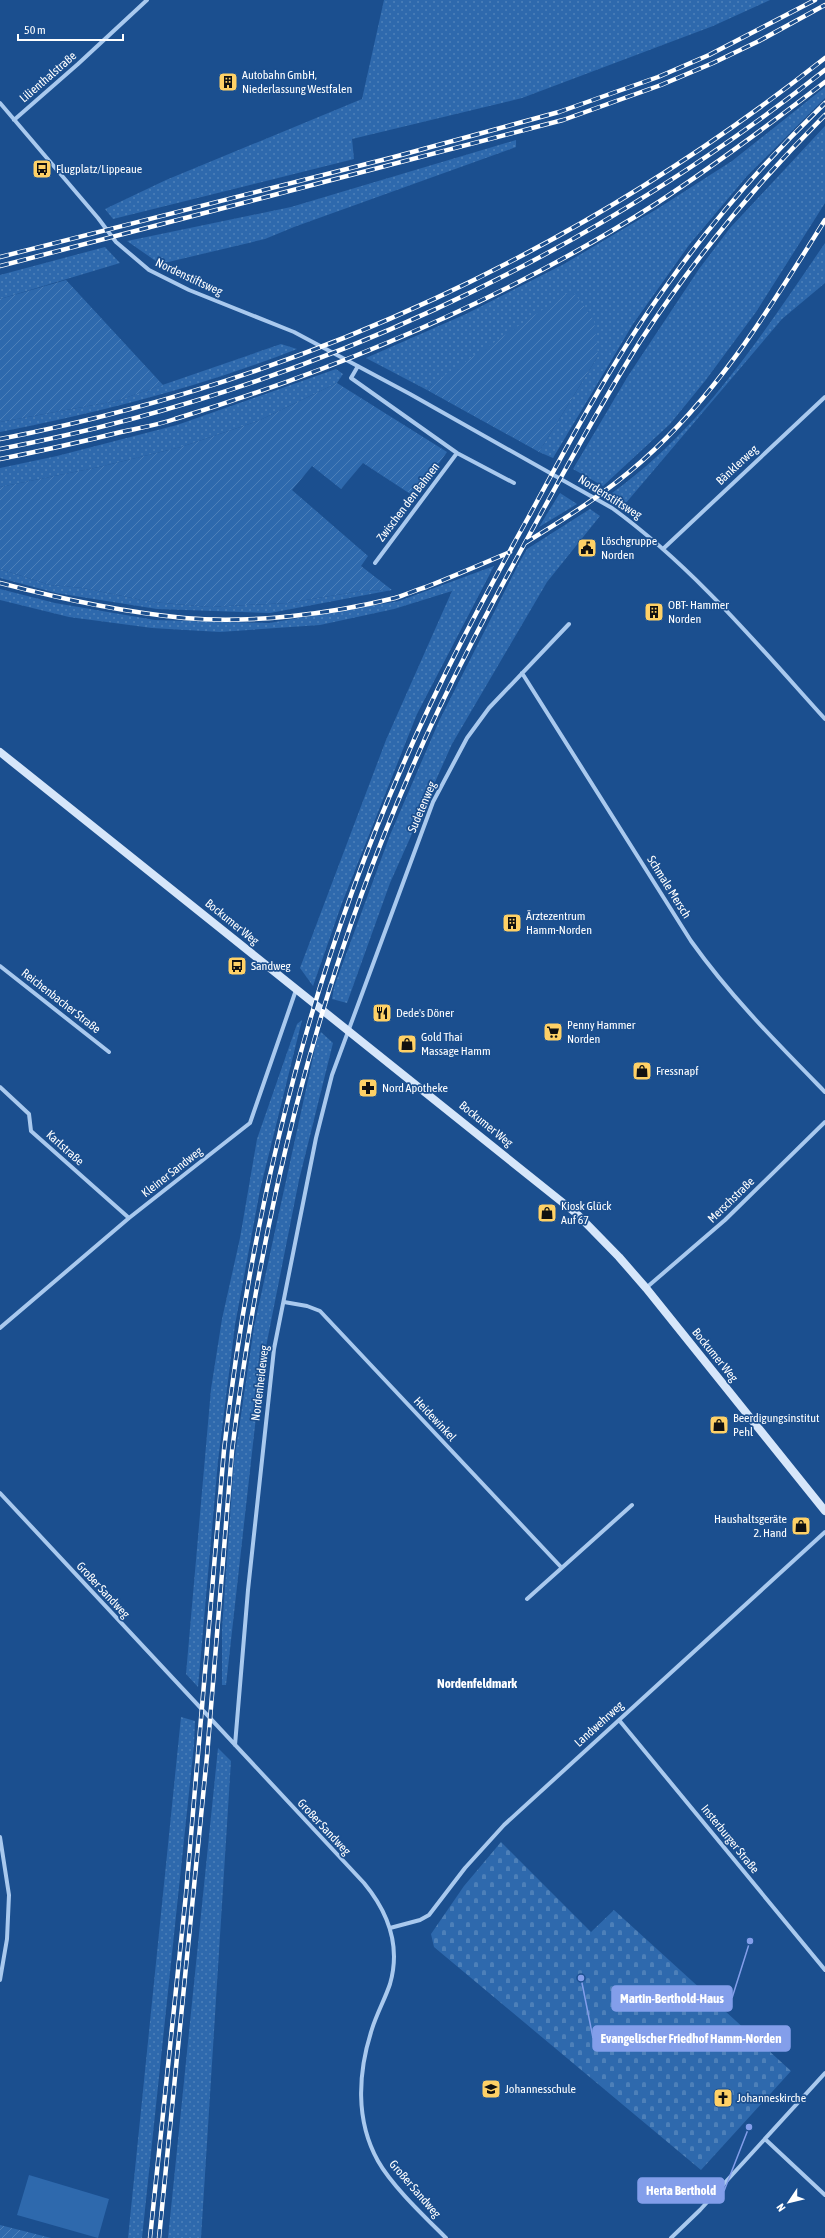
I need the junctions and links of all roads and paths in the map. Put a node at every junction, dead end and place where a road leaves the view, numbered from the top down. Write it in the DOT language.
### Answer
graph roads {
  1 [pos="147,0"];
  2 [pos="0,103"];
  3 [pos="14,120"];
  4 [pos="358,366"];
  5 [pos="825,397"];
  6 [pos="457,453"];
  7 [pos="514,483"];
  8 [pos="664,548"];
  9 [pos="375,563"];
  10 [pos="569,624"];
  11 [pos="522,673"];
  12 [pos="825,719"];
  13 [pos="0,752"];
  14 [pos="0,966"];
  15 [pos="296,990"];
  16 [pos="348,1031"];
  17 [pos="109,1052"];
  18 [pos="0,1087"];
  19 [pos="825,1092"];
  20 [pos="825,1122"];
  21 [pos="129,1218"];
  22 [pos="646,1288"];
  23 [pos="284,1302"];
  24 [pos="0,1328"];
  25 [pos="0,1493"];
  26 [pos="632,1505"];
  27 [pos="825,1511"];
  28 [pos="825,1532"];
  29 [pos="561,1567"];
  30 [pos="527,1599"];
  31 [pos="619,1720"];
  32 [pos="235,1746"];
  33 [pos="0,1837"];
  34 [pos="390,1928"];
  35 [pos="825,1970"];
  36 [pos="0,1980"];
  37 [pos="825,2073"];
  38 [pos="764,2139"];
  39 [pos="825,2195"];
  40 [pos="446,2238"];
  41 [pos="671,2238"];
  1 -- 3 [label="street, Lilienthalstraße"];
  2 -- 3 [label="street, Nordenstiftsweg"];
  3 -- 4 [label="street, Nordenstiftsweg"];
  4 -- 6 [label="street"];
  4 -- 8 [label="street, Nordenstiftsweg"];
  5 -- 8 [label="street, Bänklerweg"];
  6 -- 7 [label="street"];
  6 -- 9 [label="street, Zwischen den Bahnen"];
  8 -- 12 [label="street, Nordenstiftsweg"];
  10 -- 11 [label="street, Sudetenweg"];
  11 -- 16 [label="street, Sudetenweg"];
  11 -- 19 [label="street, Schmale Mersch"];
  13 -- 15 [label="main road, Bockumer Weg"];
  14 -- 17 [label="street, Reichenbacher Straße"];
  15 -- 16 [label="main road, Bockumer Weg"];
  15 -- 21 [label="street, Kleiner Sandweg"];
  16 -- 22 [label="main road, Bockumer Weg"];
  16 -- 23 [label="street, Nordenheideweg"];
  18 -- 21 [label="street, Karlstraße"];
  20 -- 22 [label="street, Merschstraße"];
  21 -- 24 [label="street, Kleiner Sandweg"];
  22 -- 27 [label="main road, Bockumer Weg"];
  23 -- 29 [label="street, Heidewinkel"];
  23 -- 32 [label="street, Nordenheideweg"];
  25 -- 32 [label="street, Großer Sandweg"];
  26 -- 29 [label="street"];
  28 -- 31 [label="street, Landwehrweg"];
  29 -- 30 [label="street"];
  31 -- 34 [label="street, Landwehrweg"];
  31 -- 35 [label="street, Insterburger Straße"];
  32 -- 34 [label="street, Großer Sandweg"];
  33 -- 36 [label="street"];
  34 -- 40 [label="street, Großer Sandweg"];
  37 -- 38 [label="street"];
  38 -- 39 [label="street"];
  38 -- 41 [label="street"];
}
